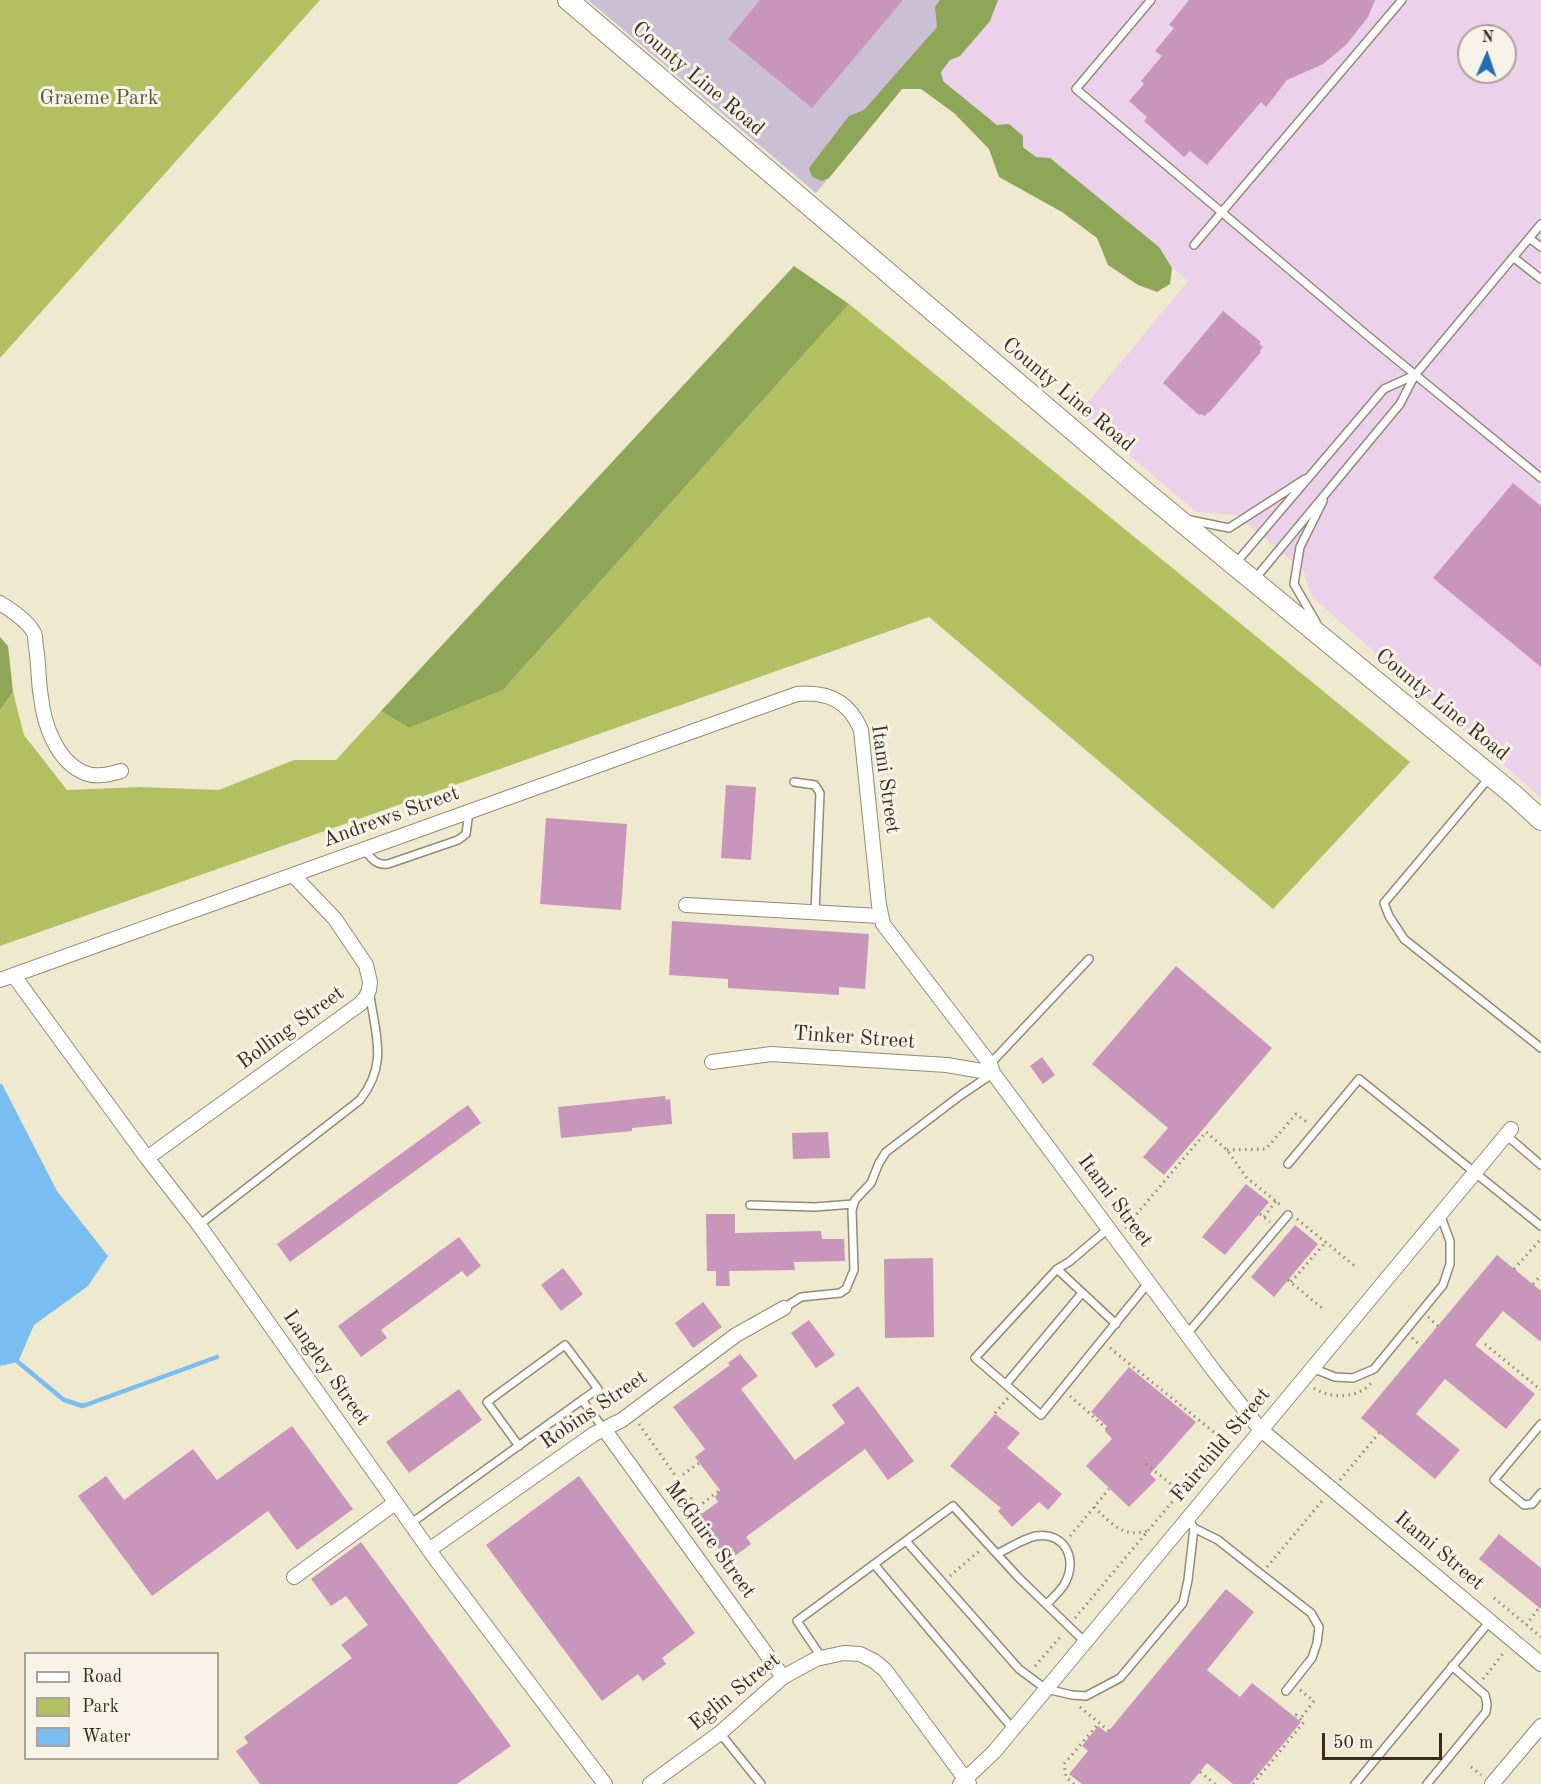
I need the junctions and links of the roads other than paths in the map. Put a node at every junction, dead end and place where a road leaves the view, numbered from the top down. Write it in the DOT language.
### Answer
graph roads {
  1 [pos="568,0"];
  2 [pos="1151,0"];
  3 [pos="1402,0"];
  4 [pos="1221,212"];
  5 [pos="1541,224"];
  6 [pos="1529,238"];
  7 [pos="1194,245"];
  8 [pos="1541,248"];
  9 [pos="1513,257"];
  10 [pos="1541,279"];
  11 [pos="1415,375"];
  12 [pos="1312,474"];
  13 [pos="1541,478"];
  14 [pos="1143,490"];
  15 [pos="1328,490"];
  16 [pos="1235,564"];
  17 [pos="1254,580"];
  18 [pos="0,603"];
  19 [pos="1333,646"];
  20 [pos="797,694"];
  21 [pos="121,771"];
  22 [pos="1491,776"];
  23 [pos="794,782"];
  24 [pos="469,810"];
  25 [pos="1541,820"];
  26 [pos="364,849"];
  27 [pos="292,875"];
  28 [pos="686,905"];
  29 [pos="814,912"];
  30 [pos="880,916"];
  31 [pos="1089,959"];
  32 [pos="14,976"];
  33 [pos="0,980"];
  34 [pos="369,990"];
  35 [pos="1541,1048"];
  36 [pos="712,1062"];
  37 [pos="992,1069"];
  38 [pos="1508,1132"];
  39 [pos="147,1158"];
  40 [pos="1288,1164"];
  41 [pos="1541,1166"];
  42 [pos="1475,1172"];
  43 [pos="853,1204"];
  44 [pos="750,1205"];
  45 [pos="1288,1213"];
  46 [pos="1440,1214"];
  47 [pos="199,1225"];
  48 [pos="1541,1226"];
  49 [pos="1113,1233"];
  50 [pos="1057,1269"];
  51 [pos="1149,1282"];
  52 [pos="1082,1293"];
  53 [pos="784,1308"];
  54 [pos="1116,1324"];
  55 [pos="1188,1334"];
  56 [pos="1312,1368"];
  57 [pos="1006,1384"];
  58 [pos="582,1400"];
  59 [pos="1541,1424"];
  60 [pos="604,1429"];
  61 [pos="1260,1429"];
  62 [pos="519,1446"];
  63 [pos="1541,1493"];
  64 [pos="395,1503"];
  65 [pos="1191,1523"];
  66 [pos="410,1524"];
  67 [pos="906,1540"];
  68 [pos="429,1550"];
  69 [pos="997,1554"];
  70 [pos="874,1564"];
  71 [pos="294,1577"];
  72 [pos="1047,1605"];
  73 [pos="1490,1621"];
  74 [pos="1085,1642"];
  75 [pos="822,1658"];
  76 [pos="1541,1664"];
  77 [pos="1452,1666"];
  78 [pos="783,1677"];
  79 [pos="1046,1689"];
  80 [pos="1286,1691"];
  81 [pos="1541,1726"];
  82 [pos="1013,1729"];
  83 [pos="720,1733"];
  84 [pos="965,1782"];
  85 [pos="605,1784"];
  86 [pos="650,1784"];
  87 [pos="761,1784"];
  88 [pos="1355,1784"];
  89 [pos="1427,1784"];
  90 [pos="1492,1784"];
  1 -- 14 [label="main road, County Line Road"];
  2 -- 4 [label="lane"];
  3 -- 4 [label="lane"];
  4 -- 7 [label="lane"];
  4 -- 11 [label="lane"];
  5 -- 6 [label="lane"];
  6 -- 8 [label="lane"];
  6 -- 9 [label="lane"];
  9 -- 10 [label="lane"];
  9 -- 11 [label="lane"];
  11 -- 12 [label="lane"];
  11 -- 13 [label="lane"];
  11 -- 15 [label="lane"];
  12 -- 14 [label="lane"];
  12 -- 16 [label="lane"];
  14 -- 16 [label="main road, County Line Road"];
  15 -- 17 [label="lane"];
  15 -- 19 [label="lane"];
  16 -- 17 [label="main road, County Line Road"];
  17 -- 19 [label="main road, County Line Road"];
  18 -- 21 [label="street"];
  19 -- 22 [label="main road, County Line Road"];
  20 -- 24 [label="street, Andrews Street"];
  20 -- 30 [label="street, Itami Street"];
  22 -- 25 [label="main road, County Line Road"];
  22 -- 35 [label="lane"];
  23 -- 29 [label="lane"];
  24 -- 26 [label="street, Andrews Street"];
  24 -- 26 [label="lane"];
  26 -- 27 [label="street, Andrews Street"];
  27 -- 32 [label="street, Andrews Street"];
  27 -- 34 [label="street, Bolling Street"];
  28 -- 29 [label="street"];
  29 -- 30 [label="street"];
  30 -- 37 [label="street, Itami Street"];
  31 -- 37 [label="lane"];
  32 -- 33 [label="street, Andrews Street"];
  32 -- 39 [label="street, Langley Street"];
  34 -- 39 [label="street, Bolling Street"];
  34 -- 47 [label="lane"];
  36 -- 37 [label="street, Tinker Street"];
  37 -- 43 [label="lane"];
  37 -- 49 [label="street, Itami Street"];
  38 -- 41 [label="lane"];
  38 -- 42 [label="street, Fairchild Street"];
  39 -- 47 [label="street, Langley Street"];
  40 -- 42 [label="lane"];
  42 -- 46 [label="street, Fairchild Street"];
  42 -- 48 [label="lane"];
  43 -- 44 [label="lane"];
  43 -- 53 [label="lane"];
  45 -- 55 [label="lane"];
  46 -- 56 [label="street, Fairchild Street"];
  46 -- 56 [label="lane"];
  47 -- 64 [label="street, Langley Street"];
  49 -- 50 [label="lane"];
  49 -- 51 [label="street, Itami Street"];
  50 -- 52 [label="lane"];
  50 -- 57 [label="lane"];
  51 -- 54 [label="lane"];
  51 -- 55 [label="street, Itami Street"];
  52 -- 54 [label="lane"];
  52 -- 57 [label="lane"];
  53 -- 60 [label="street, Robins Street"];
  54 -- 57 [label="lane"];
  55 -- 61 [label="street, Itami Street"];
  56 -- 61 [label="street, Fairchild Street"];
  58 -- 60 [label="lane"];
  58 -- 62 [label="lane"];
  58 -- 62 [label="lane"];
  59 -- 63 [label="lane"];
  60 -- 68 [label="street, Robins Street"];
  60 -- 78 [label="street, McGuire Street"];
  61 -- 65 [label="street, Fairchild Street"];
  61 -- 73 [label="street, Itami Street"];
  62 -- 66 [label="lane"];
  64 -- 66 [label="street, Langley Street"];
  64 -- 71 [label="street"];
  65 -- 74 [label="street, Fairchild Street"];
  65 -- 79 [label="lane"];
  65 -- 80 [label="lane"];
  66 -- 68 [label="street, Langley Street"];
  67 -- 69 [label="lane"];
  67 -- 70 [label="lane"];
  67 -- 79 [label="lane"];
  68 -- 85 [label="street, Langley Street"];
  69 -- 72 [label="lane"];
  69 -- 72 [label="lane"];
  70 -- 75 [label="lane"];
  70 -- 82 [label="lane"];
  72 -- 74 [label="lane"];
  73 -- 76 [label="street, Itami Street"];
  73 -- 77 [label="lane"];
  74 -- 79 [label="street, Fairchild Street"];
  75 -- 78 [label="street, Eglin Street"];
  75 -- 84 [label="street, Eglin Street"];
  77 -- 88 [label="lane"];
  77 -- 89 [label="lane"];
  78 -- 83 [label="street, Eglin Street"];
  79 -- 82 [label="street, Fairchild Street"];
  81 -- 90 [label="street"];
  82 -- 84 [label="street, Fairchild Street"];
  83 -- 86 [label="street, Eglin Street"];
  83 -- 87 [label="lane"];
}
